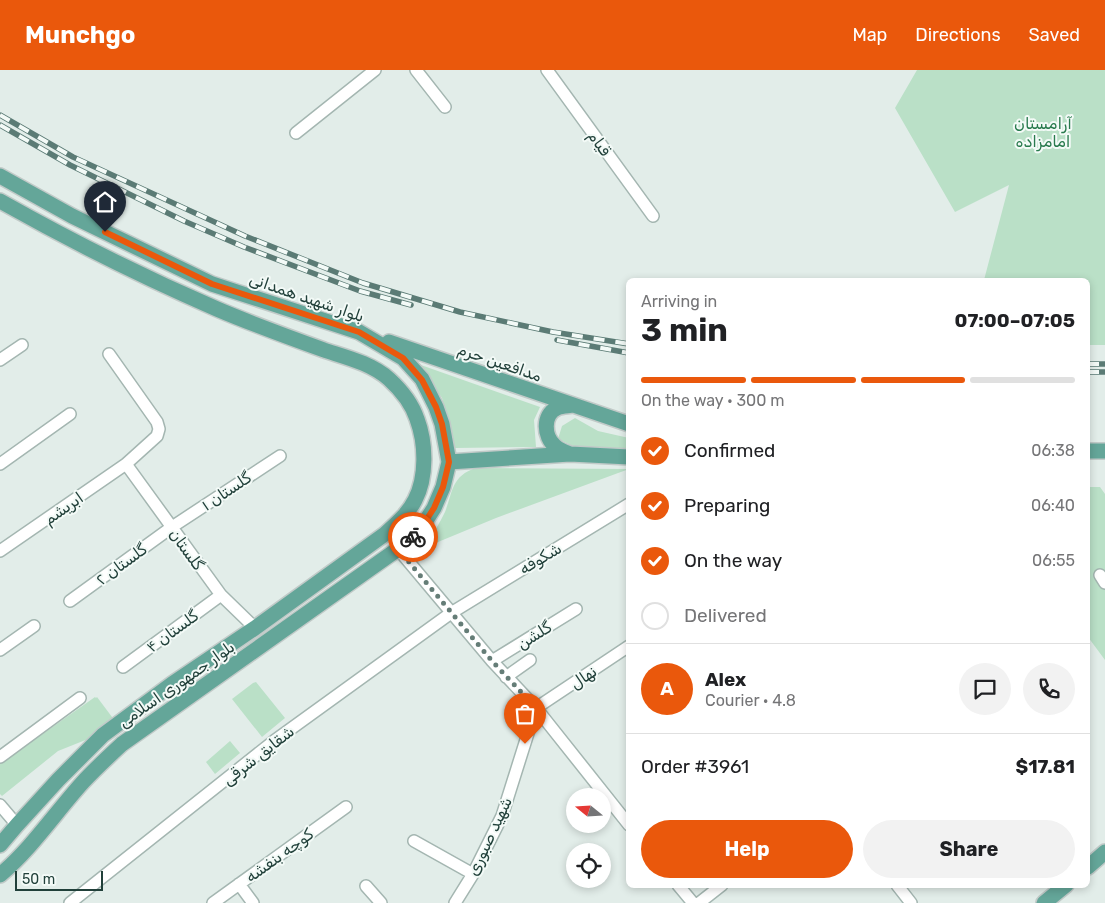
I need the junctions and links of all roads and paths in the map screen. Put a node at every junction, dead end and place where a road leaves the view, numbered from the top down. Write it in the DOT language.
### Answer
graph roads {
  1 [pos="375,70"];
  2 [pos="416,70"];
  3 [pos="547,70"];
  4 [pos="445,108"];
  5 [pos="296,133"];
  6 [pos="0,176"];
  7 [pos="0,201"];
  8 [pos="653,216"];
  9 [pos="188,272"];
  10 [pos="179,292"];
  11 [pos="359,332"];
  12 [pos="22,345"];
  13 [pos="109,354"];
  14 [pos="0,360"];
  15 [pos="573,405"];
  16 [pos="70,414"];
  17 [pos="626,423"];
  18 [pos="1090,451"];
  19 [pos="1105,451"];
  20 [pos="570,454"];
  21 [pos="280,456"];
  22 [pos="626,457"];
  23 [pos="449,462"];
  24 [pos="0,464"];
  25 [pos="126,464"];
  26 [pos="626,506"];
  27 [pos="172,527"];
  28 [pos="385,534"];
  29 [pos="398,549"];
  30 [pos="0,551"];
  31 [pos="221,595"];
  32 [pos="70,602"];
  33 [pos="576,609"];
  34 [pos="451,613"];
  35 [pos="34,626"];
  36 [pos="255,628"];
  37 [pos="626,648"];
  38 [pos="0,650"];
  39 [pos="530,660"];
  40 [pos="492,661"];
  41 [pos="123,667"];
  42 [pos="506,676"];
  43 [pos="80,698"];
  44 [pos="536,708"];
  45 [pos="0,757"];
  46 [pos="0,805"];
  47 [pos="346,807"];
  48 [pos="626,821"];
  49 [pos="17,825"];
  50 [pos="414,841"];
  51 [pos="0,846"];
  52 [pos="1105,852"];
  53 [pos="1090,865"];
  54 [pos="473,874"];
  55 [pos="0,875"];
  56 [pos="240,884"];
  57 [pos="366,886"];
  58 [pos="680,888"];
  59 [pos="718,888"];
  60 [pos="899,888"];
  61 [pos="1062,888"];
  62 [pos="70,903"];
  63 [pos="213,903"];
  64 [pos="253,903"];
  65 [pos="381,903"];
  66 [pos="455,903"];
  67 [pos="693,903"];
  68 [pos="699,903"];
  69 [pos="911,903"];
  70 [pos="1044,903"];
  1 -- 5 [label="street"];
  2 -- 4 [label="street"];
  3 -- 8 [label="street, قیام"];
  6 -- 9 [label="main road, بلوار شهید همدانی"];
  7 -- 10 [label="main road"];
  9 -- 10 [label="main road"];
  9 -- 11 [label="main road, بلوار شهید همدانی"];
  10 -- 28 [label="main road"];
  11 -- 15 [label="main road, مدافعین حرم"];
  11 -- 23 [label="main road, بلوار شهید همدانی"];
  12 -- 14 [label="street"];
  13 -- 25 [label="street, ابریشم"];
  15 -- 17 [label="main road, مدافعین حرم"];
  15 -- 20 [label="main road"];
  16 -- 24 [label="street"];
  18 -- 19 [label="main road"];
  20 -- 22 [label="main road"];
  20 -- 23 [label="main road"];
  21 -- 27 [label="street, گلستان ۱"];
  23 -- 29 [label="main road, بلوار شهید همدانی"];
  25 -- 27 [label="street, گلستان"];
  25 -- 30 [label="street, ابریشم"];
  26 -- 34 [label="street, شکوفه"];
  27 -- 31 [label="street, گلستان"];
  27 -- 32 [label="street, گلستان ۲"];
  28 -- 29 [label="main road"];
  28 -- 36 [label="main road, بلوار جمهوری اسلامی"];
  29 -- 34 [label="street"];
  29 -- 55 [label="main road, بلوار جمهوری اسلامی"];
  31 -- 36 [label="street, گلستان"];
  31 -- 41 [label="street, گلستان ۴"];
  33 -- 40 [label="street, گلشن"];
  34 -- 40 [label="street"];
  34 -- 62 [label="street, شقایق شرقی"];
  35 -- 38 [label="street"];
  36 -- 49 [label="main road, بلوار جمهوری اسلامی"];
  37 -- 44 [label="street, نهال"];
  39 -- 42 [label="street"];
  40 -- 42 [label="street"];
  42 -- 44 [label="street"];
  43 -- 45 [label="street"];
  44 -- 48 [label="street"];
  44 -- 54 [label="street, شهید صبوری"];
  46 -- 49 [label="street"];
  47 -- 56 [label="street, کوچه بنفشه"];
  49 -- 51 [label="main road, بلوار جمهوری اسلامی"];
  50 -- 54 [label="street"];
  52 -- 53 [label="main road"];
  54 -- 66 [label="street, شهید صبوری"];
  56 -- 63 [label="street, کوچه بنفشه"];
  56 -- 64 [label="street"];
  57 -- 65 [label="street"];
  58 -- 67 [label="street"];
  59 -- 68 [label="street"];
  60 -- 69 [label="street"];
  61 -- 70 [label="main road"];
}
